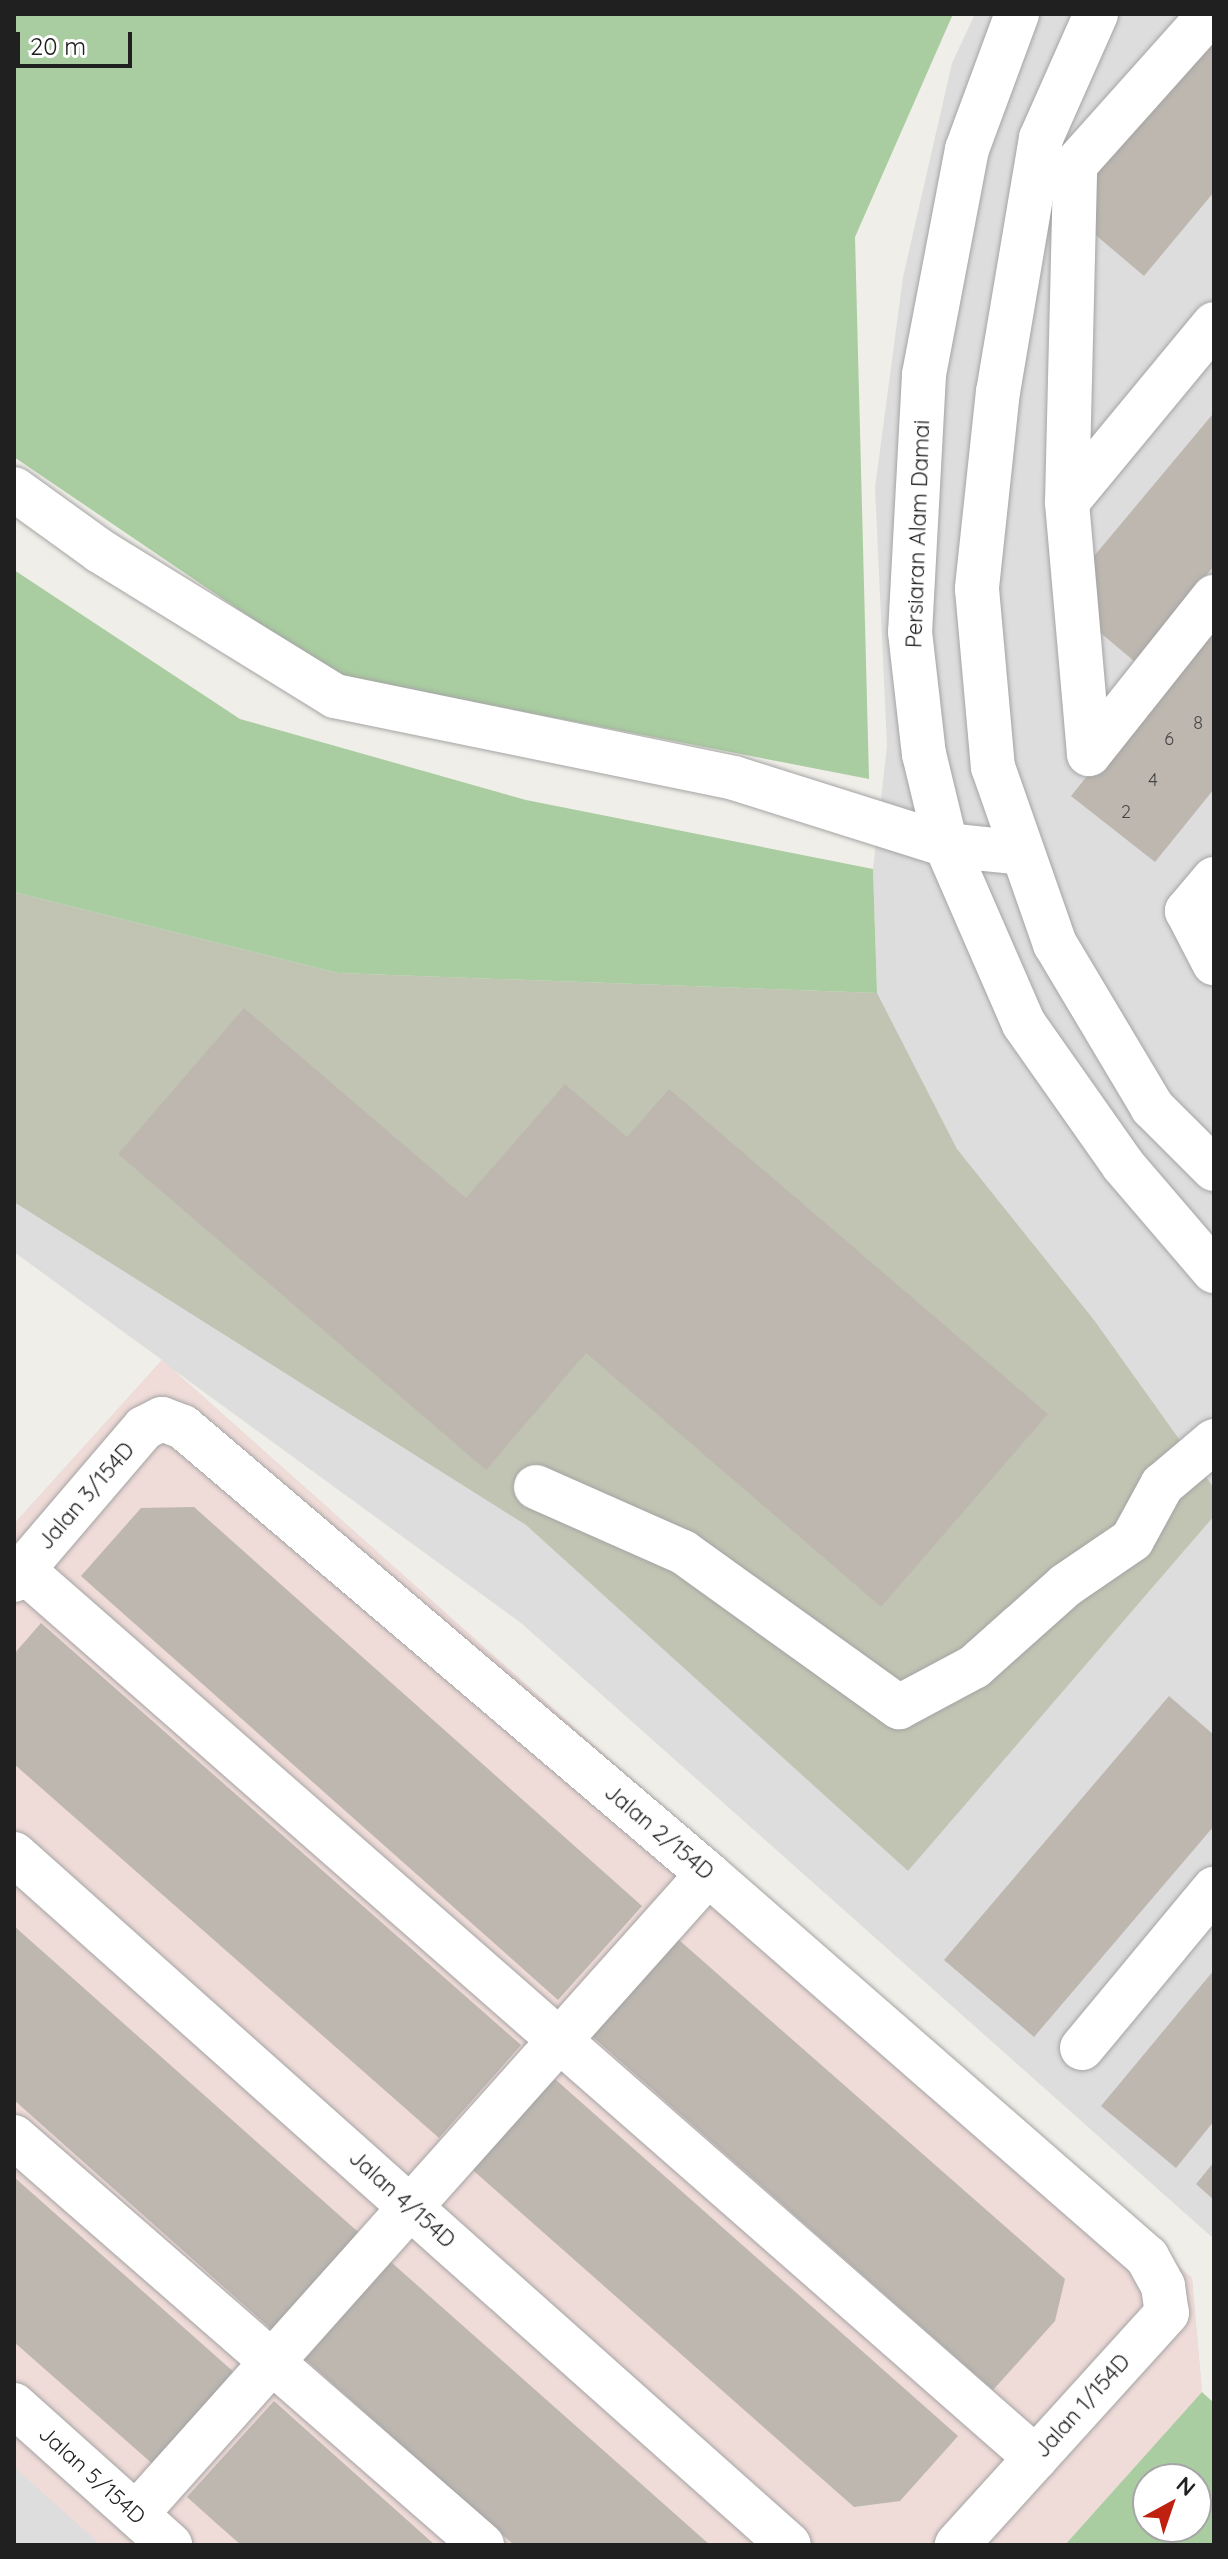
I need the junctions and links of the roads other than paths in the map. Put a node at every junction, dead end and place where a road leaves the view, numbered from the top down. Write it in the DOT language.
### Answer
graph roads {
  1 [pos="1017,14"];
  2 [pos="1096,14"];
  3 [pos="1210,14"];
  4 [pos="1214,324"];
  5 [pos="14,489"];
  6 [pos="1067,502"];
  7 [pos="1214,597"];
  8 [pos="946,845"];
  9 [pos="1023,853"];
  10 [pos="1200,895"];
  11 [pos="1214,963"];
  12 [pos="1214,1169"];
  13 [pos="1214,1271"];
  14 [pos="162,1419"];
  15 [pos="1214,1441"];
  16 [pos="536,1487"];
  17 [pos="18,1575"];
  18 [pos="14,1854"];
  19 [pos="708,1874"];
  20 [pos="1214,1889"];
  21 [pos="560,2040"];
  22 [pos="1082,2048"];
  23 [pos="14,2137"];
  24 [pos="410,2207"];
  25 [pos="1147,2257"];
  26 [pos="273,2360"];
  27 [pos="14,2405"];
  28 [pos="1036,2458"];
  29 [pos="136,2514"];
  30 [pos="170,2545"];
  31 [pos="482,2545"];
  32 [pos="789,2545"];
  33 [pos="957,2545"];
  1 -- 8 [label="street, Persiaran Alam Damai"];
  2 -- 9 [label="street"];
  3 -- 6 [label="street"];
  4 -- 6 [label="street"];
  5 -- 8 [label="street"];
  6 -- 7 [label="street"];
  8 -- 9 [label="street"];
  8 -- 13 [label="street, Persiaran Alam Damai"];
  9 -- 12 [label="street"];
  10 -- 11 [label="street"];
  14 -- 17 [label="street, Jalan 3/154D"];
  14 -- 19 [label="street, Jalan 2/154D"];
  15 -- 16 [label="street"];
  17 -- 21 [label="street"];
  18 -- 24 [label="street, Jalan 4/154D"];
  19 -- 21 [label="street"];
  19 -- 25 [label="street, Jalan 2/154D"];
  20 -- 22 [label="street"];
  21 -- 24 [label="street"];
  21 -- 28 [label="street"];
  23 -- 26 [label="street"];
  24 -- 26 [label="street"];
  24 -- 32 [label="street, Jalan 4/154D"];
  25 -- 28 [label="street, Jalan 1/154D"];
  26 -- 29 [label="street"];
  26 -- 31 [label="street"];
  27 -- 29 [label="street, Jalan 5/154D"];
  28 -- 33 [label="street, Jalan 1/154D"];
  29 -- 30 [label="street, Jalan 5/154D"];
}
